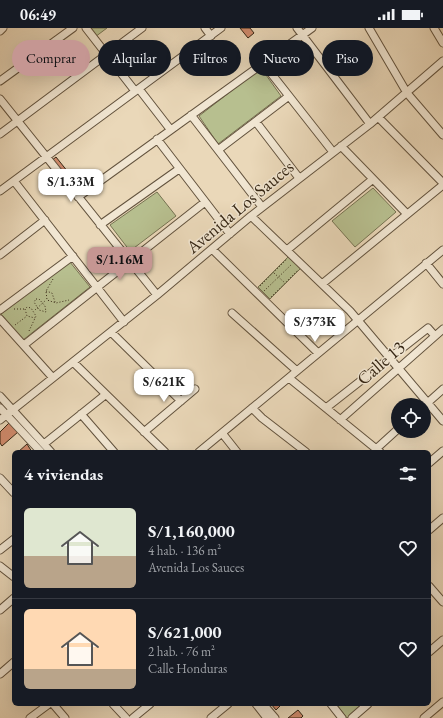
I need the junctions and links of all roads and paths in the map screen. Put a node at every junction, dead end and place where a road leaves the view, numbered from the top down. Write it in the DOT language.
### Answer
graph roads {
  1 [pos="3,28"];
  2 [pos="73,28"];
  3 [pos="86,28"];
  4 [pos="142,28"];
  5 [pos="205,28"];
  6 [pos="221,28"];
  7 [pos="297,28"];
  8 [pos="312,28"];
  9 [pos="369,28"];
  10 [pos="434,28"];
  11 [pos="0,30"];
  12 [pos="302,35"];
  13 [pos="211,36"];
  14 [pos="125,40"];
  15 [pos="295,40"];
  16 [pos="443,43"];
  17 [pos="98,44"];
  18 [pos="98,60"];
  19 [pos="441,66"];
  20 [pos="249,73"];
  21 [pos="125,76"];
  22 [pos="273,76"];
  23 [pos="0,81"];
  24 [pos="137,90"];
  25 [pos="407,93"];
  26 [pos="289,96"];
  27 [pos="0,99"];
  28 [pos="191,115"];
  29 [pos="378,117"];
  30 [pos="17,121"];
  31 [pos="256,122"];
  32 [pos="370,124"];
  33 [pos="170,130"];
  34 [pos="0,134"];
  35 [pos="443,135"];
  36 [pos="157,139"];
  37 [pos="341,146"];
  38 [pos="218,150"];
  39 [pos="333,152"];
  40 [pos="46,157"];
  41 [pos="179,169"];
  42 [pos="299,178"];
  43 [pos="373,179"];
  44 [pos="14,180"];
  45 [pos="443,184"];
  46 [pos="0,191"];
  47 [pos="78,197"];
  48 [pos="205,202"];
  49 [pos="262,207"];
  50 [pos="407,214"];
  51 [pos="251,216"];
  52 [pos="45,220"];
  53 [pos="100,225"];
  54 [pos="230,234"];
  55 [pos="213,250"];
  56 [pos="443,250"];
  57 [pos="0,254"];
  58 [pos="288,254"];
  59 [pos="73,256"];
  60 [pos="130,262"];
  61 [pos="294,262"];
  62 [pos="426,264"];
  63 [pos="300,268"];
  64 [pos="274,272"];
  65 [pos="55,274"];
  66 [pos="54,277"];
  67 [pos="279,277"];
  68 [pos="49,279"];
  69 [pos="285,283"];
  70 [pos="322,284"];
  71 [pos="443,284"];
  72 [pos="97,287"];
  73 [pos="259,287"];
  74 [pos="46,291"];
  75 [pos="264,292"];
  76 [pos="157,295"];
  77 [pos="33,296"];
  78 [pos="270,298"];
  79 [pos="36,299"];
  80 [pos="47,300"];
  81 [pos="70,300"];
  82 [pos="44,303"];
  83 [pos="56,303"];
  84 [pos="14,305"];
  85 [pos="37,308"];
  86 [pos="26,309"];
  87 [pos="0,310"];
  88 [pos="34,311"];
  89 [pos="232,313"];
  90 [pos="27,316"];
  91 [pos="35,318"];
  92 [pos="0,320"];
  93 [pos="358,320"];
  94 [pos="124,322"];
  95 [pos="13,327"];
  96 [pos="443,329"];
  97 [pos="33,331"];
  98 [pos="111,332"];
  99 [pos="435,336"];
  100 [pos="24,345"];
  101 [pos="318,353"];
  102 [pos="390,358"];
  103 [pos="73,362"];
  104 [pos="398,367"];
  105 [pos="297,371"];
  106 [pos="53,378"];
  107 [pos="289,378"];
  108 [pos="195,389"];
  109 [pos="443,389"];
  110 [pos="105,395"];
  111 [pos="0,396"];
  112 [pos="421,398"];
  113 [pos="431,400"];
  114 [pos="181,401"];
  115 [pos="0,408"];
  116 [pos="252,408"];
  117 [pos="326,408"];
  118 [pos="431,409"];
  119 [pos="13,410"];
  120 [pos="81,414"];
  121 [pos="7,415"];
  122 [pos="0,420"];
  123 [pos="340,420"];
  124 [pos="443,421"];
  125 [pos="144,432"];
  126 [pos="222,433"];
  127 [pos="391,436"];
  128 [pos="44,444"];
  129 [pos="39,450"];
  130 [pos="49,450"];
  131 [pos="112,450"];
  132 [pos="163,450"];
  133 [pos="201,450"];
  134 [pos="235,450"];
  135 [pos="303,450"];
  136 [pos="378,450"];
  137 [pos="443,451"];
  138 [pos="431,461"];
  139 [pos="1,482"];
  140 [pos="12,492"];
  141 [pos="441,522"];
  142 [pos="431,529"];
  143 [pos="12,541"];
  144 [pos="0,550"];
  145 [pos="0,566"];
  146 [pos="12,576"];
  147 [pos="431,588"];
  148 [pos="12,600"];
  149 [pos="443,602"];
  150 [pos="0,610"];
  151 [pos="443,640"];
  152 [pos="431,650"];
  153 [pos="12,664"];
  154 [pos="0,674"];
  155 [pos="443,702"];
  156 [pos="46,706"];
  157 [pos="55,706"];
  158 [pos="115,706"];
  159 [pos="148,706"];
  160 [pos="226,706"];
  161 [pos="258,706"];
  162 [pos="265,706"];
  163 [pos="333,706"];
  164 [pos="366,706"];
  165 [pos="120,716"];
  166 [pos="30,718"];
  167 [pos="65,718"];
  168 [pos="133,718"];
  169 [pos="211,718"];
  170 [pos="268,718"];
  171 [pos="275,718"];
  172 [pos="342,718"];
  173 [pos="352,718"];
  174 [pos="424,718"];
  1 -- 11 [label="street"];
  2 -- 23 [label="street"];
  3 -- 17 [label="street"];
  4 -- 14 [label="street"];
  5 -- 13 [label="street"];
  6 -- 13 [label="street"];
  7 -- 12 [label="street"];
  8 -- 12 [label="street"];
  9 -- 25 [label="street"];
  10 -- 16 [label="street"];
  12 -- 15 [label="street"];
  12 -- 32 [label="street"];
  13 -- 24 [label="street"];
  18 -- 30 [label="street"];
  19 -- 25 [label="street, Avenida Los Sauces"];
  20 -- 28 [label="street"];
  21 -- 24 [label="street"];
  22 -- 26 [label="street"];
  24 -- 33 [label="street"];
  24 -- 40 [label="street"];
  25 -- 29 [label="street, Avenida Los Sauces"];
  25 -- 35 [label="street"];
  26 -- 31 [label="street"];
  26 -- 39 [label="street"];
  27 -- 30 [label="street"];
  28 -- 33 [label="street"];
  28 -- 38 [label="street"];
  29 -- 32 [label="street, Avenida Los Sauces"];
  29 -- 45 [label="street"];
  30 -- 34 [label="street"];
  30 -- 40 [label="street"];
  31 -- 38 [label="street"];
  31 -- 42 [label="street"];
  32 -- 37 [label="street, Avenida Los Sauces"];
  33 -- 36 [label="street"];
  36 -- 41 [label="street"];
  36 -- 47 [label="street"];
  37 -- 39 [label="street, Avenida Los Sauces"];
  37 -- 43 [label="street"];
  38 -- 49 [label="street"];
  39 -- 42 [label="street, Avenida Los Sauces"];
  40 -- 44 [label="street"];
  40 -- 47 [label="street"];
  41 -- 48 [label="street"];
  41 -- 53 [label="street"];
  42 -- 49 [label="street, Avenida Los Sauces"];
  43 -- 50 [label="street"];
  43 -- 58 [label="street"];
  44 -- 46 [label="street"];
  44 -- 52 [label="street"];
  45 -- 50 [label="street"];
  47 -- 53 [label="street"];
  48 -- 54 [label="street"];
  48 -- 60 [label="street"];
  49 -- 51 [label="street, Avenida Los Sauces"];
  50 -- 70 [label="street"];
  51 -- 54 [label="street, Avenida Los Sauces"];
  51 -- 58 [label="street"];
  52 -- 57 [label="street"];
  52 -- 59 [label="street"];
  53 -- 60 [label="street"];
  54 -- 55 [label="street, Avenida Los Sauces"];
  55 -- 76 [label="street, Avenida Los Sauces"];
  55 -- 101 [label="street"];
  56 -- 62 [label="street"];
  58 -- 64 [label="path"];
  58 -- 70 [label="street"];
  59 -- 72 [label="street"];
  59 -- 87 [label="street"];
  60 -- 72 [label="street"];
  60 -- 76 [label="street"];
  61 -- 67 [label="path"];
  62 -- 71 [label="street"];
  62 -- 93 [label="street"];
  63 -- 69 [label="path"];
  64 -- 67 [label="path"];
  64 -- 73 [label="path"];
  65 -- 68 [label="path"];
  66 -- 74 [label="path"];
  67 -- 69 [label="path"];
  67 -- 75 [label="path"];
  69 -- 78 [label="path"];
  70 -- 93 [label="street"];
  72 -- 94 [label="street"];
  72 -- 100 [label="street"];
  74 -- 80 [label="path"];
  74 -- 83 [label="path"];
  76 -- 94 [label="street, Avenida Los Sauces"];
  77 -- 79 [label="path"];
  79 -- 82 [label="path"];
  79 -- 85 [label="path"];
  80 -- 82 [label="path"];
  80 -- 83 [label="path"];
  81 -- 83 [label="path"];
  82 -- 85 [label="path"];
  82 -- 85 [label="path"];
  84 -- 86 [label="path"];
  85 -- 88 [label="path"];
  86 -- 88 [label="path"];
  86 -- 90 [label="path"];
  88 -- 91 [label="path"];
  89 -- 105 [label="street"];
  90 -- 91 [label="path"];
  90 -- 95 [label="path"];
  91 -- 97 [label="path"];
  92 -- 100 [label="street"];
  93 -- 101 [label="street"];
  93 -- 102 [label="street"];
  94 -- 98 [label="street, Avenida Los Sauces"];
  96 -- 99 [label="street, Calle 13"];
  98 -- 103 [label="street, Avenida Los Sauces"];
  98 -- 114 [label="street"];
  99 -- 102 [label="street, Calle 13"];
  99 -- 104 [label="street, Calle 13"];
  100 -- 106 [label="street"];
  101 -- 105 [label="street"];
  102 -- 104 [label="street"];
  102 -- 117 [label="street, Calle 13"];
  103 -- 106 [label="street, Avenida Los Sauces"];
  103 -- 110 [label="street"];
  104 -- 112 [label="street"];
  104 -- 123 [label="street, Calle 13"];
  105 -- 107 [label="street"];
  106 -- 119 [label="street, Avenida Los Sauces"];
  107 -- 116 [label="street"];
  107 -- 117 [label="street"];
  108 -- 114 [label="street"];
  109 -- 113 [label="street"];
  110 -- 120 [label="street"];
  110 -- 125 [label="street"];
  111 -- 119 [label="street"];
  114 -- 125 [label="street"];
  115 -- 121 [label="street"];
  116 -- 126 [label="street"];
  116 -- 135 [label="street"];
  117 -- 123 [label="street"];
  118 -- 124 [label="street"];
  119 -- 121 [label="street, Avenida Los Sauces"];
  119 -- 128 [label="street"];
  120 -- 128 [label="street"];
  120 -- 131 [label="street"];
  121 -- 122 [label="street, Avenida Los Sauces"];
  121 -- 129 [label="street"];
  123 -- 136 [label="street"];
  125 -- 132 [label="street"];
  126 -- 133 [label="street"];
  126 -- 134 [label="street"];
  127 -- 136 [label="street"];
  128 -- 130 [label="street"];
  137 -- 138 [label="street"];
  139 -- 140 [label="street"];
  141 -- 142 [label="street"];
  143 -- 144 [label="street"];
  145 -- 146 [label="street"];
  147 -- 149 [label="street"];
  148 -- 150 [label="street"];
  151 -- 152 [label="street"];
  153 -- 154 [label="street"];
  155 -- 174 [label="street"];
  156 -- 166 [label="street"];
  157 -- 167 [label="street"];
  158 -- 165 [label="street"];
  159 -- 168 [label="street"];
  160 -- 169 [label="street"];
  161 -- 170 [label="street"];
  162 -- 171 [label="street"];
  163 -- 172 [label="street"];
  164 -- 173 [label="street"];
}
